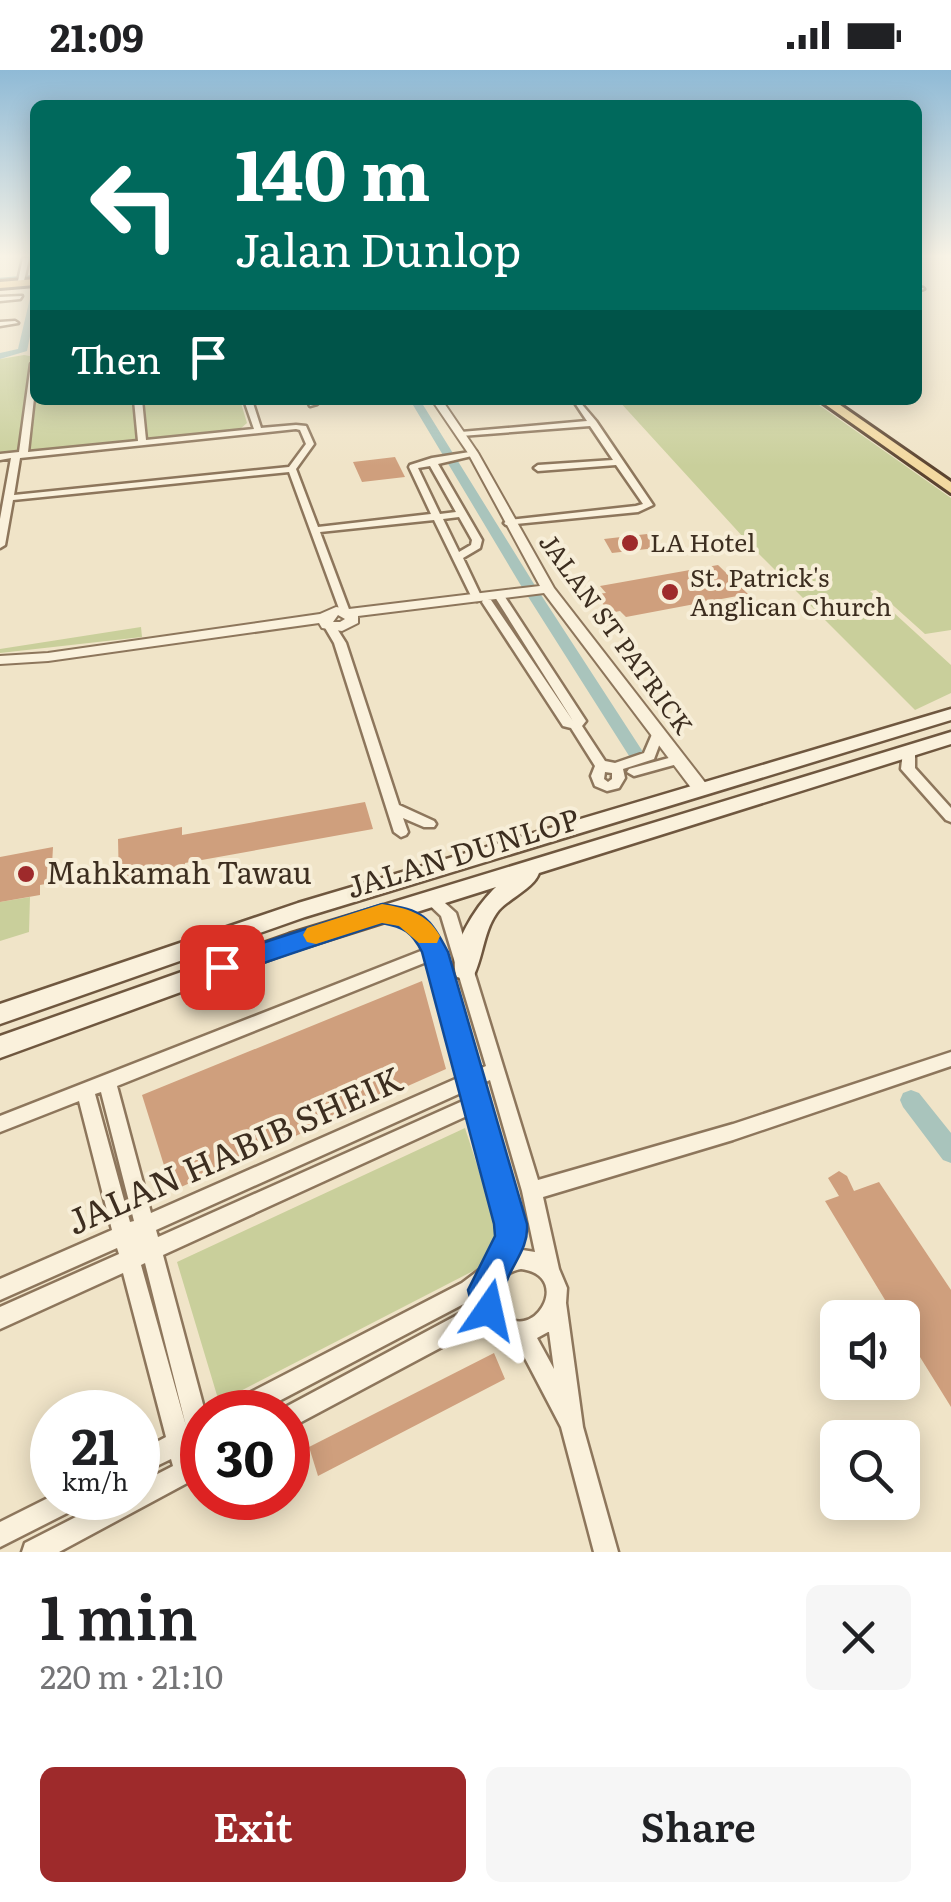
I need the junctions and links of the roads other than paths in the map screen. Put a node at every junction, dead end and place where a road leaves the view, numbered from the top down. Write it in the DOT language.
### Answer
graph roads {
  1 [pos="30,391"];
  2 [pos="138,405"];
  3 [pos="250,405"];
  4 [pos="441,405"];
  5 [pos="580,405"];
  6 [pos="831,405"];
  7 [pos="844,405"];
  8 [pos="848,405"];
  9 [pos="593,423"];
  10 [pos="858,424"];
  11 [pos="258,430"];
  12 [pos="461,434"];
  13 [pos="142,442"];
  14 [pos="473,453"];
  15 [pos="20,455"];
  16 [pos="0,458"];
  17 [pos="432,460"];
  18 [pos="619,462"];
  19 [pos="538,468"];
  20 [pos="292,469"];
  21 [pos="951,476"];
  22 [pos="951,489"];
  23 [pos="8,498"];
  24 [pos="462,514"];
  25 [pos="438,517"];
  26 [pos="509,522"];
  27 [pos="316,530"];
  28 [pos="0,545"];
  29 [pos="458,557"];
  30 [pos="536,591"];
  31 [pos="493,603"];
  32 [pos="338,619"];
  33 [pos="340,643"];
  34 [pos="0,663"];
  35 [pos="951,714"];
  36 [pos="657,735"];
  37 [pos="951,738"];
  38 [pos="908,752"];
  39 [pos="676,760"];
  40 [pos="612,771"];
  41 [pos="782,788"];
  42 [pos="701,789"];
  43 [pos="394,808"];
  44 [pos="951,817"];
  45 [pos="429,824"];
  46 [pos="401,832"];
  47 [pos="556,859"];
  48 [pos="430,898"];
  49 [pos="298,912"];
  50 [pos="382,914"];
  51 [pos="435,952"];
  52 [pos="465,970"];
  53 [pos="0,1014"];
  54 [pos="0,1047"];
  55 [pos="951,1058"];
  56 [pos="496,1070"];
  57 [pos="472,1081"];
  58 [pos="106,1082"];
  59 [pos="85,1090"];
  60 [pos="478,1103"];
  61 [pos="0,1124"];
  62 [pos="532,1192"];
  63 [pos="145,1226"];
  64 [pos="124,1235"];
  65 [pos="151,1250"];
  66 [pos="130,1260"];
  67 [pos="494,1271"];
  68 [pos="550,1275"];
  69 [pos="0,1290"];
  70 [pos="556,1302"];
  71 [pos="489,1310"];
  72 [pos="0,1318"];
  73 [pos="523,1332"];
  74 [pos="185,1390"];
  75 [pos="278,1390"];
  76 [pos="180,1393"];
  77 [pos="310,1406"];
  78 [pos="572,1427"];
  79 [pos="31,1520"];
  80 [pos="94,1520"];
  81 [pos="0,1536"];
  82 [pos="34,1552"];
  83 [pos="606,1552"];
  1 -- 15 [label="street"];
  2 -- 13 [label="street"];
  3 -- 11 [label="street"];
  4 -- 12 [label="street, JALAN ST PATRICK"];
  5 -- 9 [label="street"];
  6 -- 10 [label="main road"];
  7 -- 10 [label="main road"];
  8 -- 21 [label="main road"];
  9 -- 12 [label="street"];
  9 -- 18 [label="street"];
  10 -- 22 [label="main road"];
  11 -- 13 [label="street"];
  11 -- 20 [label="street"];
  12 -- 14 [label="street, JALAN ST PATRICK"];
  13 -- 15 [label="street"];
  14 -- 17 [label="street"];
  14 -- 26 [label="street, JALAN ST PATRICK"];
  15 -- 16 [label="street"];
  15 -- 23 [label="street"];
  17 -- 24 [label="street"];
  17 -- 25 [label="street"];
  18 -- 19 [label="street"];
  18 -- 26 [label="street"];
  20 -- 23 [label="street"];
  20 -- 27 [label="street"];
  23 -- 28 [label="street"];
  24 -- 25 [label="street"];
  24 -- 29 [label="street"];
  25 -- 27 [label="street"];
  25 -- 29 [label="street"];
  26 -- 30 [label="street, JALAN ST PATRICK"];
  27 -- 32 [label="street"];
  29 -- 31 [label="street"];
  30 -- 31 [label="street"];
  30 -- 36 [label="street, JALAN ST PATRICK"];
  31 -- 32 [label="street"];
  31 -- 40 [label="street"];
  32 -- 33 [label="street"];
  32 -- 34 [label="street"];
  33 -- 43 [label="street"];
  35 -- 42 [label="main road, JALAN DUNLOP"];
  36 -- 39 [label="street, JALAN ST PATRICK"];
  36 -- 40 [label="street"];
  37 -- 38 [label="main road, JALAN DUNLOP"];
  38 -- 41 [label="main road, JALAN DUNLOP"];
  38 -- 44 [label="street"];
  39 -- 40 [label="street"];
  39 -- 42 [label="street, JALAN ST PATRICK"];
  41 -- 42 [label="main road"];
  41 -- 47 [label="main road, JALAN DUNLOP"];
  42 -- 49 [label="main road, JALAN DUNLOP"];
  43 -- 45 [label="street"];
  43 -- 46 [label="street"];
  47 -- 48 [label="main road, JALAN DUNLOP"];
  47 -- 52 [label="main road"];
  48 -- 49 [label="main road"];
  48 -- 50 [label="main road, JALAN DUNLOP"];
  48 -- 52 [label="street"];
  49 -- 53 [label="main road, JALAN DUNLOP"];
  50 -- 51 [label="street"];
  50 -- 54 [label="main road, JALAN DUNLOP"];
  51 -- 57 [label="street"];
  51 -- 58 [label="street"];
  52 -- 56 [label="street"];
  55 -- 62 [label="street"];
  56 -- 57 [label="street, JALAN HABIB SHEIK"];
  56 -- 62 [label="street"];
  57 -- 60 [label="street"];
  57 -- 63 [label="street, JALAN HABIB SHEIK"];
  58 -- 59 [label="street"];
  58 -- 63 [label="street"];
  59 -- 61 [label="street"];
  59 -- 64 [label="street"];
  60 -- 65 [label="street, JALAN HABIB SHEIK"];
  60 -- 67 [label="street"];
  62 -- 68 [label="street"];
  63 -- 64 [label="street, JALAN HABIB SHEIK"];
  63 -- 65 [label="street"];
  64 -- 66 [label="street"];
  64 -- 69 [label="street, JALAN HABIB SHEIK"];
  65 -- 66 [label="street, JALAN HABIB SHEIK"];
  65 -- 74 [label="street"];
  66 -- 72 [label="street, JALAN HABIB SHEIK"];
  66 -- 76 [label="street"];
  67 -- 68 [label="street"];
  67 -- 71 [label="street"];
  67 -- 75 [label="street"];
  68 -- 70 [label="street"];
  70 -- 73 [label="street"];
  70 -- 78 [label="street"];
  71 -- 73 [label="street"];
  71 -- 77 [label="street"];
  73 -- 78 [label="street"];
  78 -- 83 [label="street"];
  79 -- 81 [label="street"];
  80 -- 82 [label="street"];
}
